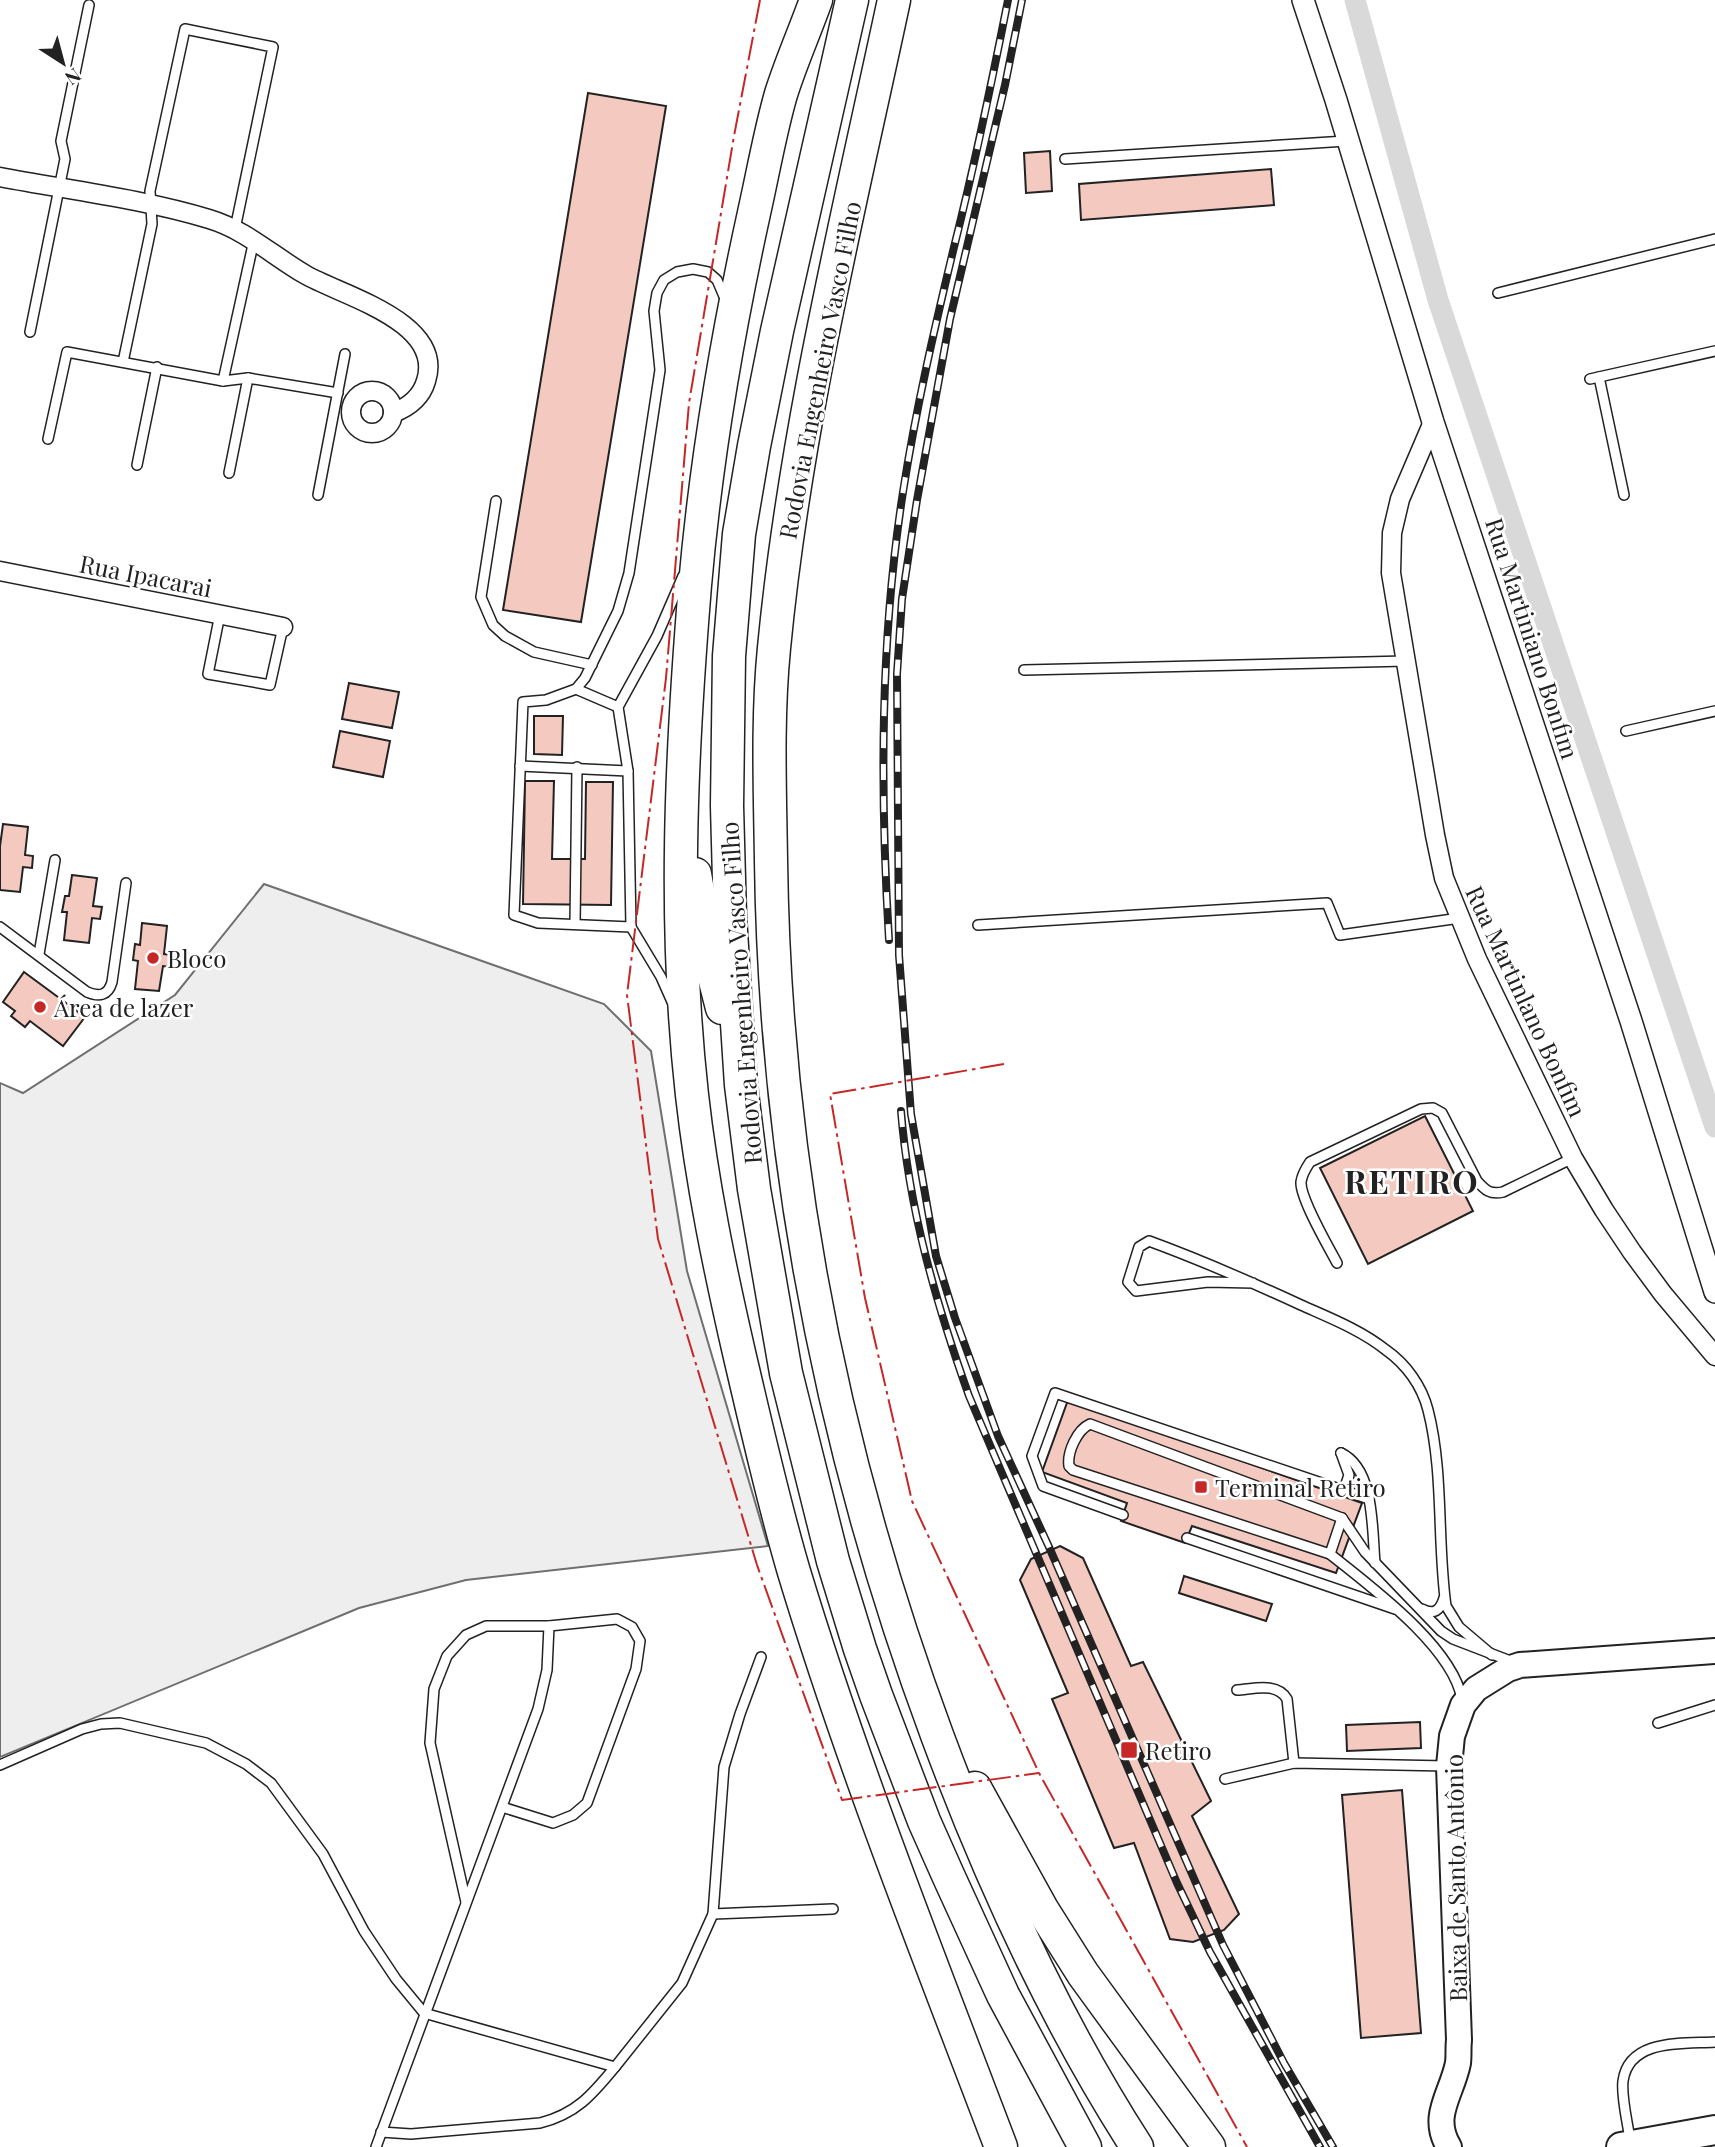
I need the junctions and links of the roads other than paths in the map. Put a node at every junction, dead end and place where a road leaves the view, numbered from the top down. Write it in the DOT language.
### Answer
graph roads {
  1 [pos="816,0"];
  2 [pos="852,0"];
  3 [pos="894,0"];
  4 [pos="1303,0"];
  5 [pos="89,5"];
  6 [pos="1348,141"];
  7 [pos="1065,159"];
  8 [pos="0,177"];
  9 [pos="58,188"];
  10 [pos="151,205"];
  11 [pos="235,229"];
  12 [pos="1715,239"];
  13 [pos="254,240"];
  14 [pos="1498,293"];
  15 [pos="731,316"];
  16 [pos="30,332"];
  17 [pos="1715,351"];
  18 [pos="345,354"];
  19 [pos="123,362"];
  20 [pos="157,368"];
  21 [pos="248,378"];
  22 [pos="223,380"];
  23 [pos="338,393"];
  24 [pos="393,413"];
  25 [pos="1433,422"];
  26 [pos="48,439"];
  27 [pos="137,465"];
  28 [pos="229,473"];
  29 [pos="318,495"];
  30 [pos="1624,495"];
  31 [pos="496,501"];
  32 [pos="700,532"];
  33 [pos="0,571"];
  34 [pos="220,614"];
  35 [pos="283,627"];
  36 [pos="1406,661"];
  37 [pos="592,665"];
  38 [pos="1024,670"];
  39 [pos="576,689"];
  40 [pos="618,707"];
  41 [pos="1715,711"];
  42 [pos="1626,731"];
  43 [pos="520,766"];
  44 [pos="577,767"];
  45 [pos="628,771"];
  46 [pos="682,800"];
  47 [pos="55,860"];
  48 [pos="126,883"];
  49 [pos="1460,918"];
  50 [pos="575,924"];
  51 [pos="978,925"];
  52 [pos="0,927"];
  53 [pos="631,927"];
  54 [pos="39,954"];
  55 [pos="687,1036"];
  56 [pos="741,1085"];
  57 [pos="1573,1157"];
  58 [pos="1337,1263"];
  59 [pos="1253,1283"];
  60 [pos="1715,1292"];
  61 [pos="1715,1356"];
  62 [pos="1344,1490"];
  63 [pos="1369,1499"];
  64 [pos="1123,1515"];
  65 [pos="1342,1518"];
  66 [pos="1187,1538"];
  67 [pos="1330,1554"];
  68 [pos="1375,1563"];
  69 [pos="1444,1594"];
  70 [pos="1420,1608"];
  71 [pos="1395,1609"];
  72 [pos="549,1626"];
  73 [pos="1715,1651"];
  74 [pos="1492,1655"];
  75 [pos="761,1657"];
  76 [pos="1520,1665"];
  77 [pos="917,1680"];
  78 [pos="1237,1690"];
  79 [pos="1463,1704"];
  80 [pos="1715,1705"];
  81 [pos="1658,1723"];
  82 [pos="1294,1763"];
  83 [pos="0,1765"];
  84 [pos="1449,1766"];
  85 [pos="1225,1779"];
  86 [pos="502,1807"];
  87 [pos="466,1902"];
  88 [pos="833,1909"];
  89 [pos="713,1914"];
  90 [pos="424,2013"];
  91 [pos="1715,2042"];
  92 [pos="615,2067"];
  93 [pos="1715,2130"];
  94 [pos="381,2132"];
  95 [pos="1626,2146"];
  96 [pos="376,2147"];
  97 [pos="1001,2147"];
  98 [pos="1085,2147"];
  99 [pos="1137,2147"];
  100 [pos="1209,2147"];
  101 [pos="1450,2147"];
  1 -- 15 [label="highway"];
  2 -- 56 [label="highway, Rodovia Engenheiro Vasco Filho"];
  3 -- 77 [label="highway, Rodovia Engenheiro Vasco Filho"];
  4 -- 6 [label="street, Rua Martiniano Bonfim"];
  5 -- 9 [label="lane"];
  6 -- 7 [label="lane"];
  6 -- 25 [label="street, Rua Martiniano Bonfim"];
  8 -- 9 [label="street"];
  9 -- 10 [label="street"];
  9 -- 16 [label="lane"];
  10 -- 11 [label="street"];
  10 -- 11 [label="lane"];
  10 -- 19 [label="lane"];
  11 -- 13 [label="street"];
  12 -- 14 [label="lane"];
  13 -- 22 [label="lane"];
  13 -- 24 [label="street"];
  15 -- 32 [label="highway"];
  15 -- 37 [label="lane"];
  17 -- 30 [label="lane"];
  18 -- 23 [label="lane"];
  19 -- 20 [label="lane"];
  19 -- 26 [label="lane"];
  20 -- 22 [label="lane"];
  20 -- 27 [label="lane"];
  21 -- 22 [label="lane"];
  21 -- 23 [label="lane"];
  21 -- 28 [label="lane"];
  23 -- 29 [label="lane"];
  25 -- 36 [label="street, Rua Martinlano Bonfim"];
  25 -- 60 [label="street, Rua Martiniano Bonfim"];
  31 -- 37 [label="lane"];
  32 -- 40 [label="lane"];
  32 -- 46 [label="highway"];
  33 -- 34 [label="street, Rua Ipacarai"];
  34 -- 35 [label="street, Rua Ipacarai"];
  34 -- 35 [label="lane"];
  36 -- 38 [label="lane"];
  36 -- 49 [label="street, Rua Martinlano Bonfim"];
  37 -- 39 [label="lane"];
  39 -- 40 [label="lane"];
  39 -- 43 [label="lane"];
  40 -- 45 [label="lane"];
  41 -- 42 [label="lane"];
  43 -- 44 [label="lane"];
  43 -- 50 [label="lane"];
  44 -- 45 [label="lane"];
  44 -- 50 [label="lane"];
  45 -- 53 [label="lane"];
  46 -- 55 [label="highway"];
  46 -- 56 [label="highway"];
  47 -- 54 [label="lane"];
  48 -- 54 [label="lane"];
  49 -- 51 [label="lane"];
  49 -- 57 [label="street, Rua Martinlano Bonfim"];
  50 -- 53 [label="lane"];
  52 -- 54 [label="lane"];
  53 -- 55 [label="lane"];
  55 -- 97 [label="highway"];
  56 -- 98 [label="highway, Rodovia Engenheiro Vasco Filho"];
  57 -- 58 [label="lane"];
  57 -- 61 [label="street, Rua Martinlano Bonfim"];
  59 -- 59 [label="lane"];
  59 -- 69 [label="lane"];
  62 -- 63 [label="lane"];
  62 -- 63 [label="lane"];
  62 -- 64 [label="lane"];
  63 -- 68 [label="lane"];
  65 -- 67 [label="lane"];
  65 -- 67 [label="lane"];
  65 -- 68 [label="lane"];
  66 -- 71 [label="lane"];
  67 -- 71 [label="lane"];
  68 -- 70 [label="lane"];
  69 -- 70 [label="lane"];
  69 -- 74 [label="lane"];
  70 -- 74 [label="lane"];
  71 -- 79 [label="lane"];
  72 -- 86 [label="lane"];
  72 -- 86 [label="lane"];
  72 -- 87 [label="lane"];
  73 -- 76 [label="main road, Baixa de Santo Antônio"];
  74 -- 76 [label="lane"];
  75 -- 89 [label="lane"];
  76 -- 79 [label="main road, Baixa de Santo Antônio"];
  77 -- 99 [label="highway, Rodovia Engenheiro Vasco Filho"];
  77 -- 100 [label="highway"];
  78 -- 82 [label="lane"];
  79 -- 84 [label="main road, Baixa de Santo Antônio"];
  80 -- 81 [label="lane"];
  82 -- 84 [label="lane"];
  82 -- 85 [label="lane"];
  83 -- 90 [label="lane"];
  84 -- 101 [label="main road, Baixa de Santo Antônio"];
  86 -- 87 [label="lane"];
  87 -- 90 [label="lane"];
  88 -- 89 [label="lane"];
  89 -- 92 [label="lane"];
  90 -- 92 [label="lane"];
  90 -- 94 [label="lane"];
  91 -- 95 [label="lane"];
  92 -- 94 [label="lane"];
  93 -- 95 [label="main road"];
  94 -- 96 [label="lane"];
}
